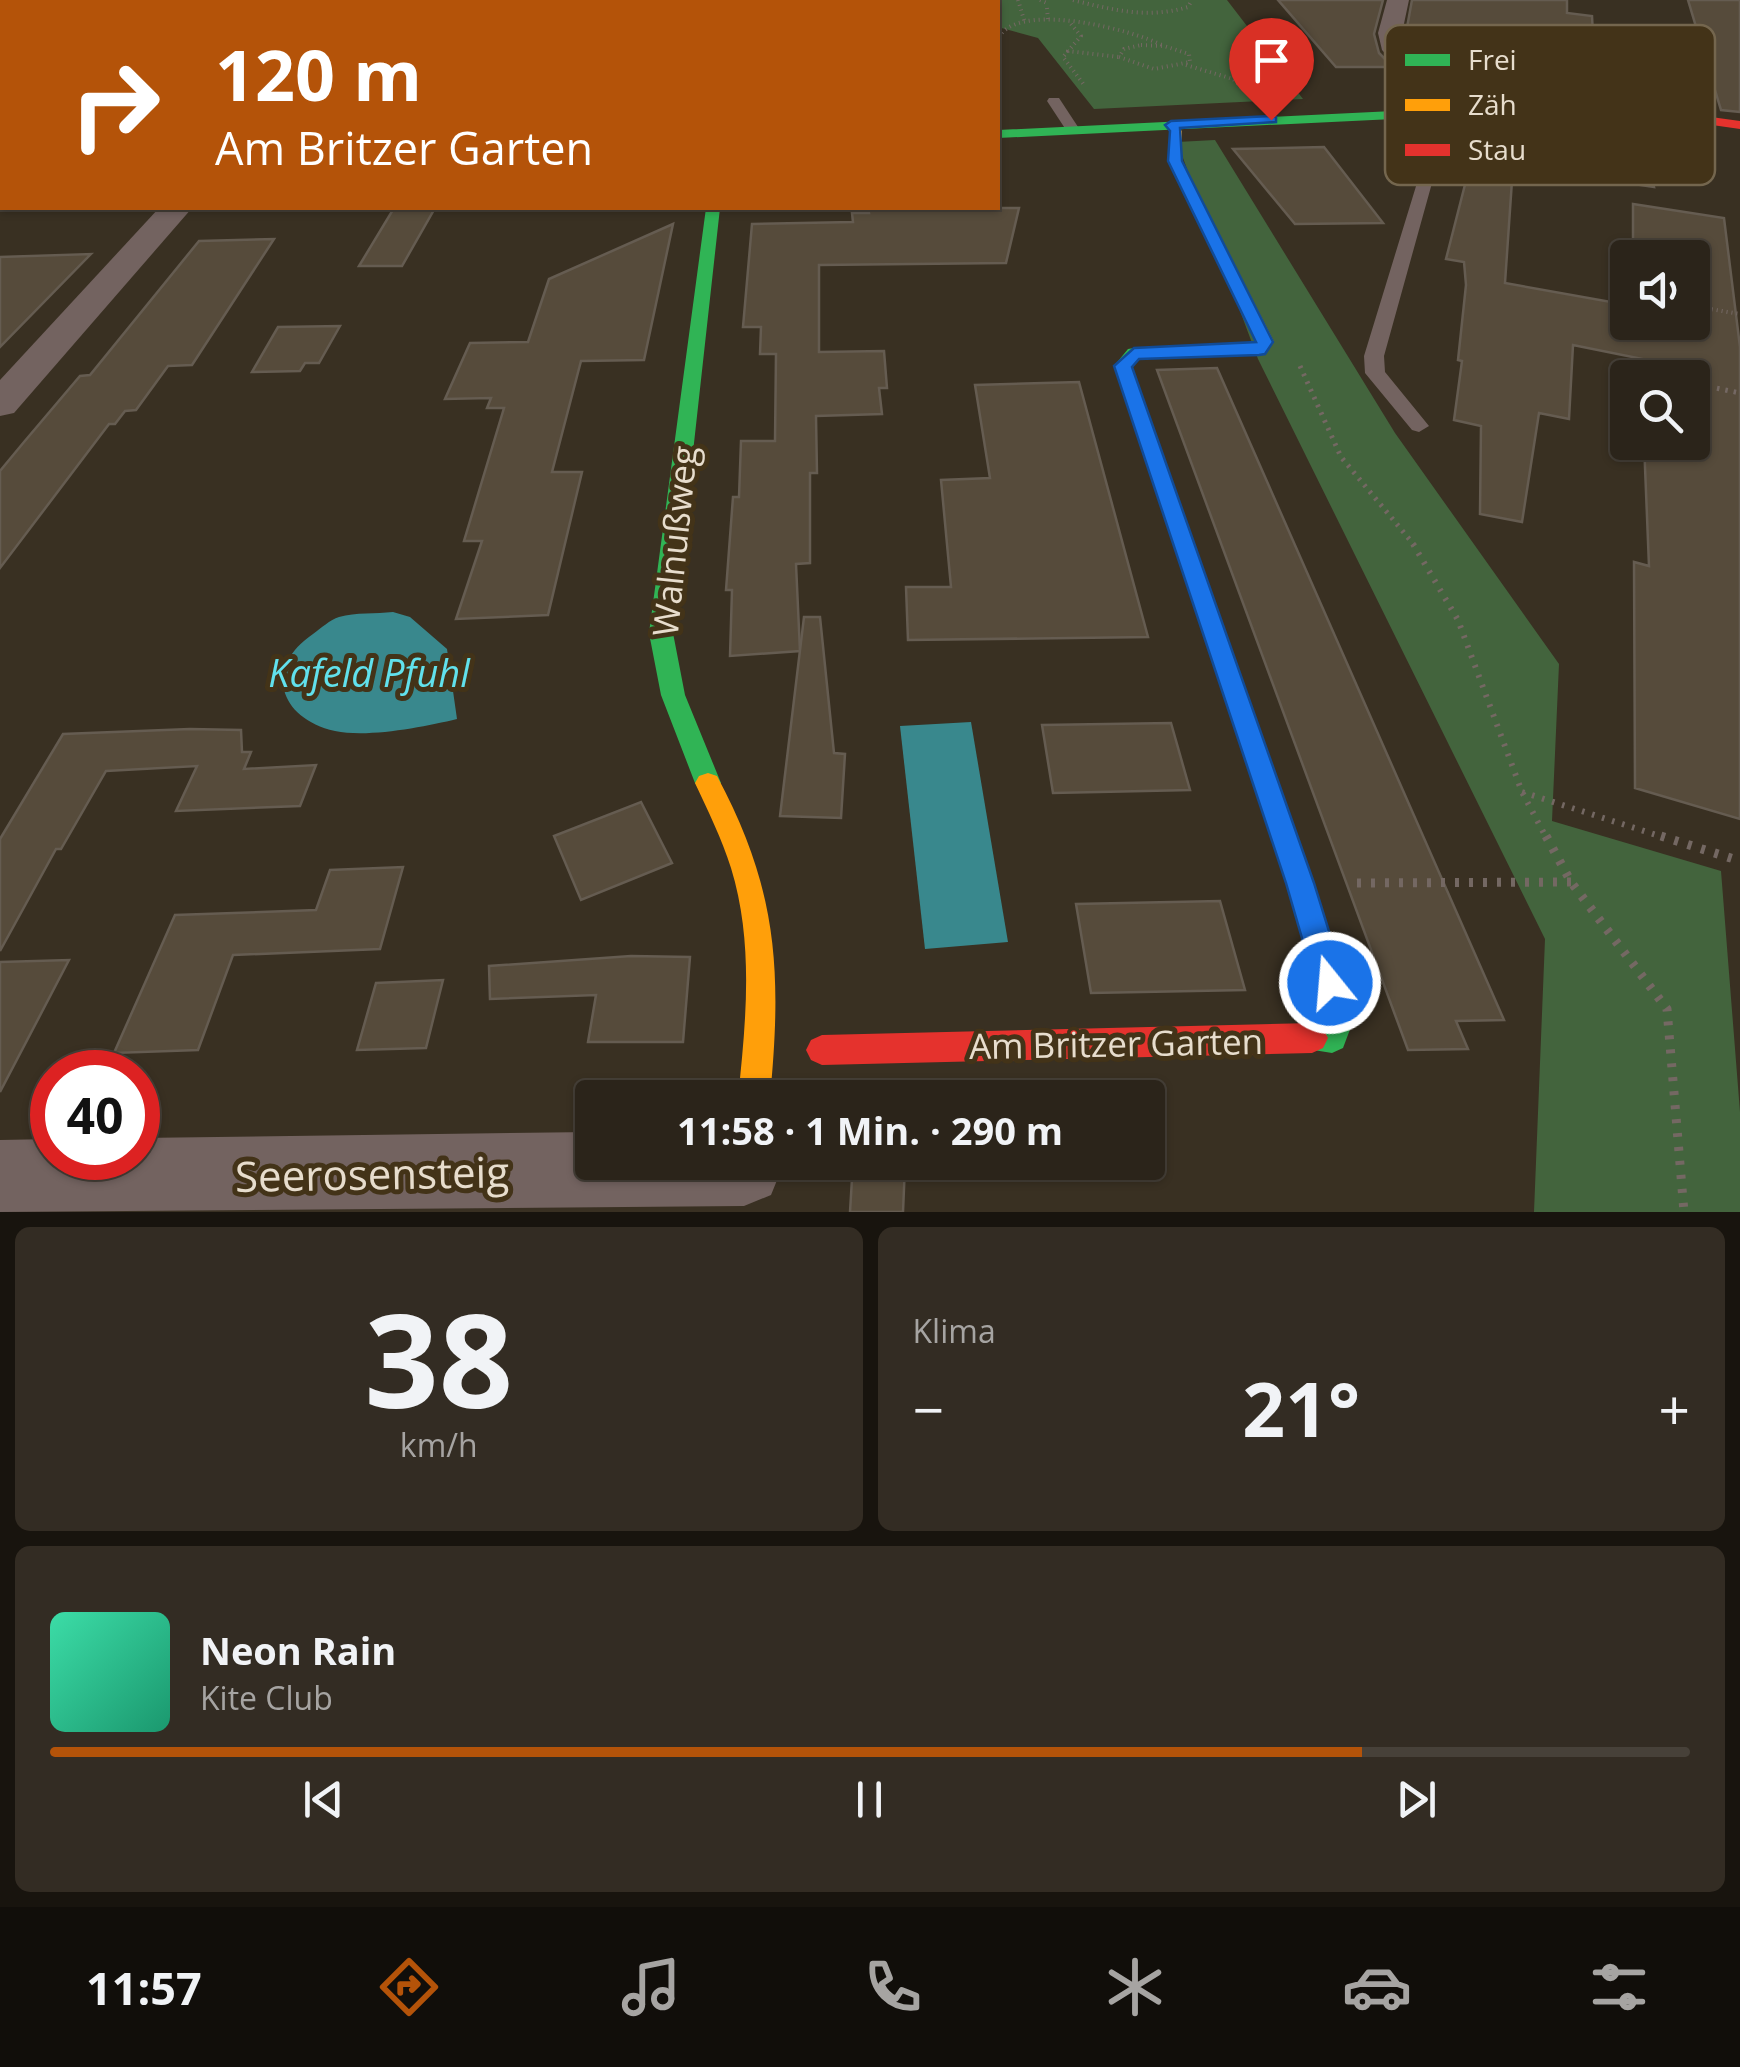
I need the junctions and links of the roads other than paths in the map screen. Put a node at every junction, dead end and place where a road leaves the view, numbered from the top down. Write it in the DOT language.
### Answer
graph roads {
  1 [pos="1398,0"];
  2 [pos="1392,25"];
  3 [pos="1054,101"];
  4 [pos="1385,116"];
  5 [pos="1715,122"];
  6 [pos="1171,125"];
  7 [pos="1740,125"];
  8 [pos="1073,130"];
  9 [pos="1000,134"];
  10 [pos="1424,185"];
  11 [pos="174,210"];
  12 [pos="713,210"];
  13 [pos="0,404"];
  14 [pos="1419,426"];
  15 [pos="760,1048"];
  16 [pos="822,1050"];
  17 [pos="756,1080"];
  18 [pos="575,1164"];
  19 [pos="0,1178"];
  1 -- 2 [label="street"];
  3 -- 8 [label="lane"];
  4 -- 6 [label="street"];
  5 -- 7 [label="street"];
  6 -- 8 [label="street"];
  6 -- 16 [label="street, Am Britzer Garten"];
  8 -- 9 [label="street"];
  10 -- 14 [label="lane"];
  11 -- 13 [label="street"];
  12 -- 15 [label="street, Walnußweg"];
  15 -- 16 [label="lane, Am Britzer Garten"];
  15 -- 17 [label="street, Walnußweg"];
  18 -- 19 [label="street, Seerosensteig"];
}
